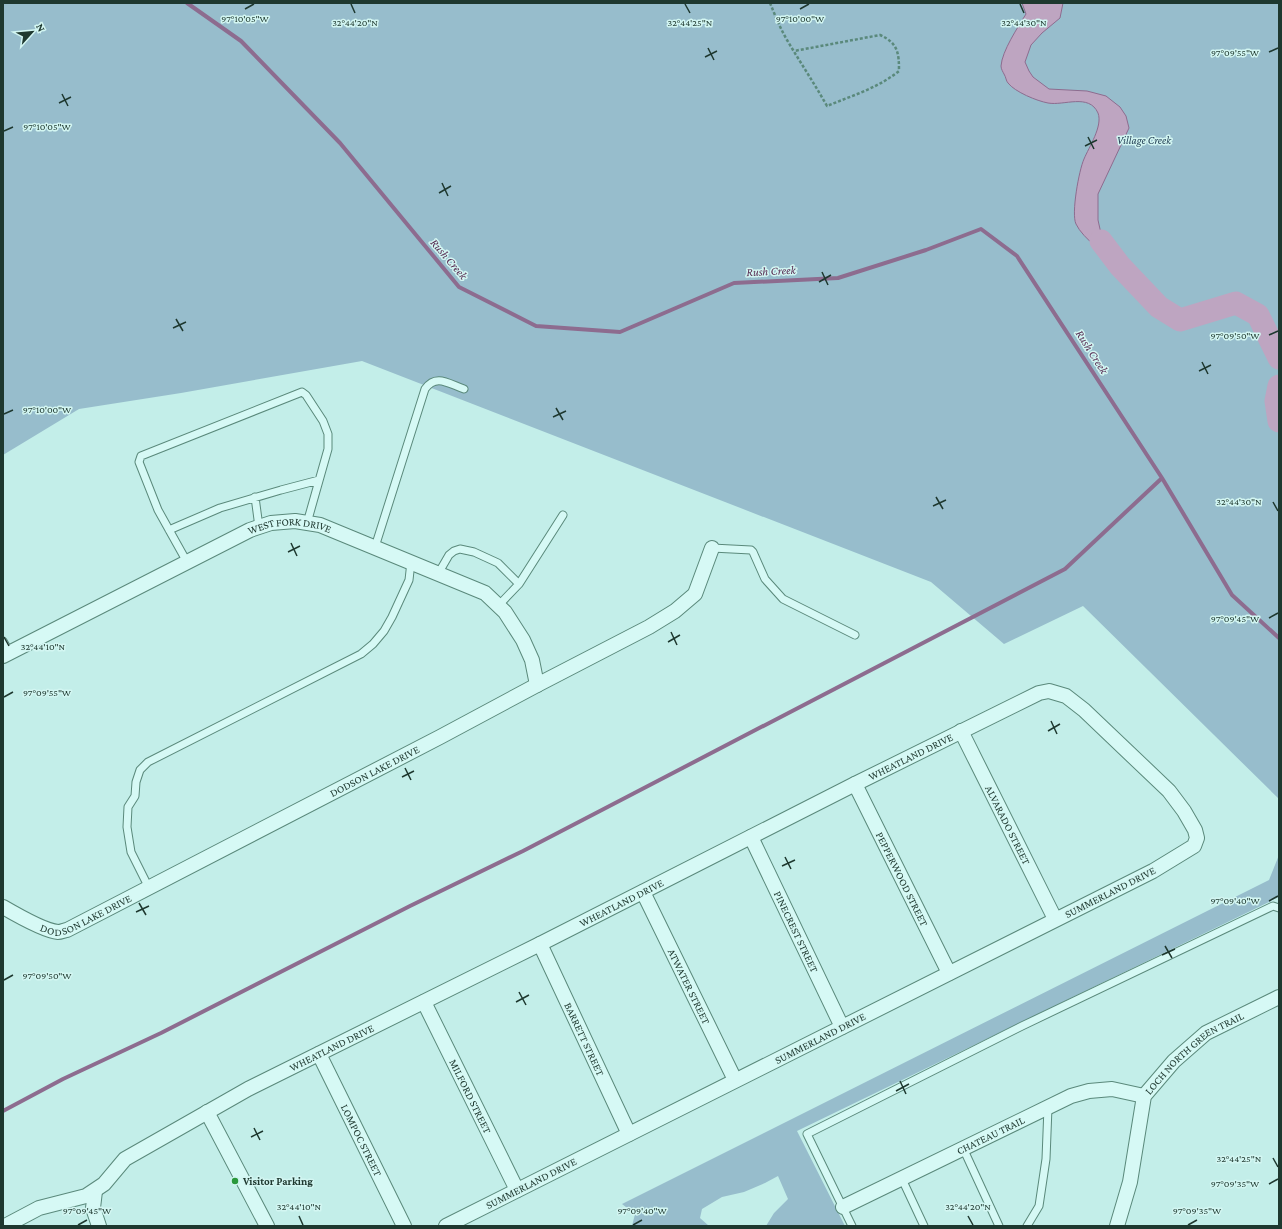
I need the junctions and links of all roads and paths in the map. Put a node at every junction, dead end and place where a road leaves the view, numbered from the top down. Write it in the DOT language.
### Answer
graph roads {
  1 [pos="770,3"];
  2 [pos="794,51"];
  3 [pos="464,389"];
  4 [pos="319,480"];
  5 [pos="256,497"];
  6 [pos="563,515"];
  7 [pos="308,523"];
  8 [pos="259,527"];
  9 [pos="169,530"];
  10 [pos="375,547"];
  11 [pos="712,548"];
  12 [pos="187,562"];
  13 [pos="411,562"];
  14 [pos="438,574"];
  15 [pos="519,584"];
  16 [pos="498,606"];
  17 [pos="855,635"];
  18 [pos="5,650"];
  19 [pos="536,685"];
  20 [pos="961,731"];
  21 [pos="855,784"];
  22 [pos="751,836"];
  23 [pos="1194,846"];
  24 [pos="149,888"];
  25 [pos="643,892"];
  26 [pos="3,907"];
  27 [pos="1279,908"];
  28 [pos="1055,919"];
  29 [pos="540,944"];
  30 [pos="949,973"];
  31 [pos="1279,997"];
  32 [pos="424,1002"];
  33 [pos="842,1027"];
  34 [pos="319,1054"];
  35 [pos="735,1080"];
  36 [pos="1144,1096"];
  37 [pos="1048,1107"];
  38 [pos="207,1112"];
  39 [pos="629,1134"];
  40 [pos="963,1148"];
  41 [pos="902,1179"];
  42 [pos="517,1190"];
  43 [pos="95,1191"];
  44 [pos="843,1207"];
  45 [pos="5,1226"];
  46 [pos="99,1226"];
  47 [pos="267,1226"];
  48 [pos="404,1226"];
  49 [pos="446,1226"];
  50 [pos="852,1226"];
  51 [pos="924,1226"];
  52 [pos="999,1226"];
  53 [pos="1028,1226"];
  54 [pos="1117,1226"];
  1 -- 2 [label="path"];
  2 -- 2 [label="path"];
  3 -- 10 [label="lane"];
  4 -- 5 [label="lane"];
  4 -- 7 [label="lane"];
  4 -- 9 [label="lane"];
  5 -- 8 [label="lane"];
  5 -- 9 [label="lane"];
  6 -- 15 [label="lane"];
  7 -- 8 [label="street, WEST FORK DRIVE"];
  7 -- 10 [label="street, WEST FORK DRIVE"];
  8 -- 12 [label="street, WEST FORK DRIVE"];
  9 -- 12 [label="lane"];
  10 -- 13 [label="street, WEST FORK DRIVE"];
  11 -- 17 [label="lane"];
  11 -- 19 [label="street, DODSON LAKE DRIVE"];
  12 -- 18 [label="street, WEST FORK DRIVE"];
  13 -- 14 [label="street, WEST FORK DRIVE"];
  13 -- 24 [label="lane"];
  14 -- 15 [label="lane"];
  14 -- 16 [label="street, WEST FORK DRIVE"];
  15 -- 16 [label="lane"];
  16 -- 19 [label="street, WEST FORK DRIVE"];
  19 -- 24 [label="street, DODSON LAKE DRIVE"];
  20 -- 21 [label="street, WHEATLAND DRIVE"];
  20 -- 23 [label="street, WHEATLAND DRIVE"];
  20 -- 28 [label="street, ALVARADO STREET"];
  21 -- 22 [label="street, WHEATLAND DRIVE"];
  21 -- 30 [label="street, PEPPERWOOD STREET"];
  22 -- 25 [label="street, WHEATLAND DRIVE"];
  22 -- 33 [label="street, PINECREST STREET"];
  23 -- 28 [label="street, SUMMERLAND DRIVE"];
  24 -- 26 [label="street, DODSON LAKE DRIVE"];
  25 -- 29 [label="street, WHEATLAND DRIVE"];
  25 -- 35 [label="street, ATWATER STREET"];
  27 -- 44 [label="lane"];
  28 -- 30 [label="street, SUMMERLAND DRIVE"];
  29 -- 32 [label="street, WHEATLAND DRIVE"];
  29 -- 39 [label="street, BARRETT STREET"];
  30 -- 33 [label="street, SUMMERLAND DRIVE"];
  31 -- 36 [label="street, LOCH NORTH GREEN TRAIL"];
  32 -- 34 [label="street, WHEATLAND DRIVE"];
  32 -- 42 [label="street, MILFORD STREET"];
  33 -- 35 [label="street, SUMMERLAND DRIVE"];
  34 -- 38 [label="street, WHEATLAND DRIVE"];
  34 -- 48 [label="street, LOMPOC STREET"];
  35 -- 39 [label="street, SUMMERLAND DRIVE"];
  36 -- 37 [label="street, CHATEAU TRAIL"];
  36 -- 54 [label="street, LOCH NORTH GREEN TRAIL"];
  37 -- 40 [label="street, CHATEAU TRAIL"];
  37 -- 53 [label="lane"];
  38 -- 43 [label="street, WHEATLAND DRIVE"];
  38 -- 47 [label="street"];
  39 -- 42 [label="street, SUMMERLAND DRIVE"];
  40 -- 41 [label="street, CHATEAU TRAIL"];
  40 -- 52 [label="lane"];
  41 -- 44 [label="street, CHATEAU TRAIL"];
  41 -- 51 [label="lane"];
  42 -- 49 [label="street, SUMMERLAND DRIVE"];
  43 -- 45 [label="street, WHEATLAND DRIVE"];
  43 -- 46 [label="street"];
  44 -- 50 [label="lane"];
}
